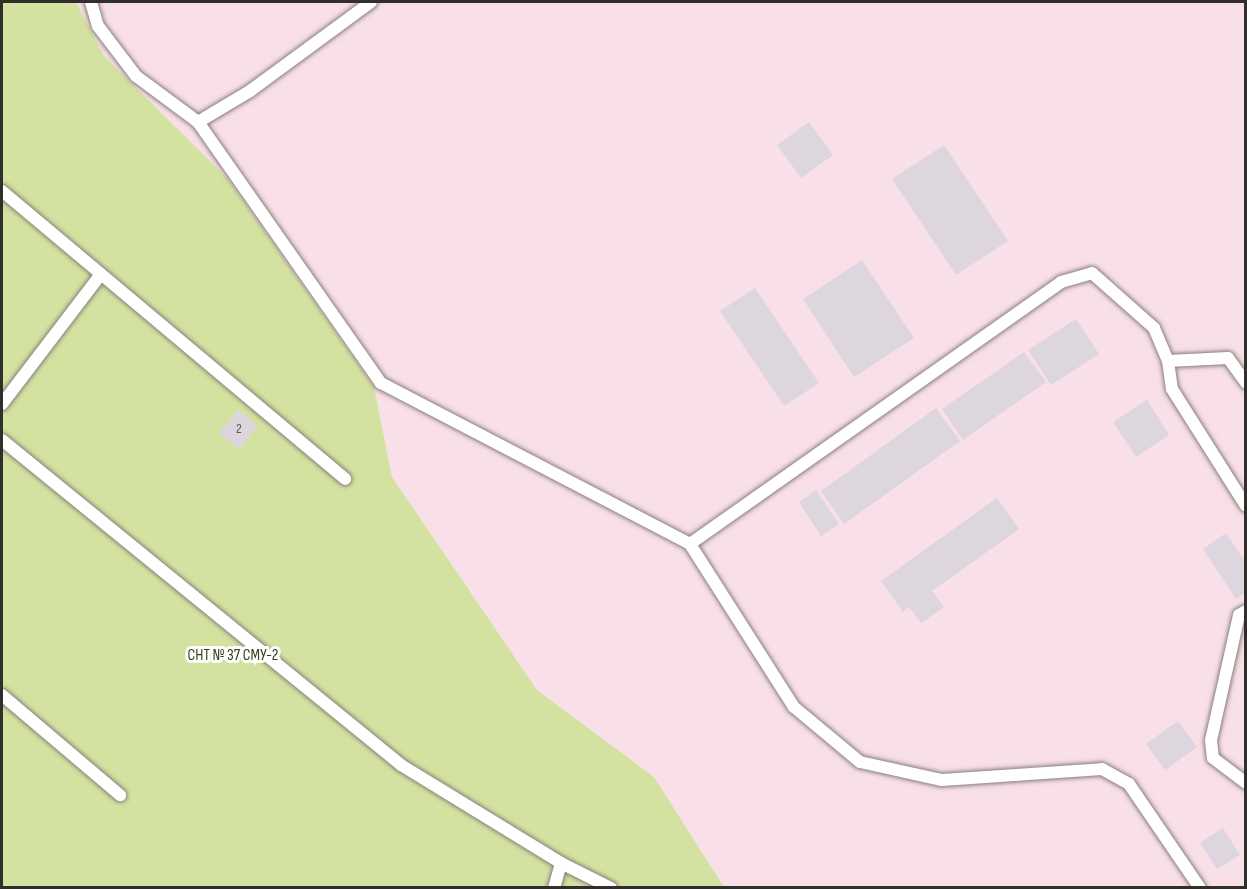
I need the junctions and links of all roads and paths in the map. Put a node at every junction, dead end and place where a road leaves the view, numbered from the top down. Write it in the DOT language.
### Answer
graph roads {
  1 [pos="91,2"];
  2 [pos="371,2"];
  3 [pos="198,122"];
  4 [pos="2,191"];
  5 [pos="100,274"];
  6 [pos="1168,361"];
  7 [pos="1245,383"];
  8 [pos="2,404"];
  9 [pos="2,440"];
  10 [pos="345,479"];
  11 [pos="1245,506"];
  12 [pos="690,544"];
  13 [pos="1245,611"];
  14 [pos="2,695"];
  15 [pos="1245,783"];
  16 [pos="120,795"];
  17 [pos="561,863"];
  18 [pos="554,888"];
  19 [pos="611,888"];
  20 [pos="1200,888"];
  1 -- 3 [label="lane"];
  2 -- 3 [label="lane"];
  3 -- 12 [label="lane"];
  4 -- 5 [label="lane"];
  5 -- 8 [label="lane"];
  5 -- 10 [label="lane"];
  6 -- 7 [label="lane"];
  6 -- 11 [label="lane"];
  6 -- 12 [label="lane"];
  9 -- 17 [label="lane"];
  12 -- 20 [label="lane"];
  13 -- 15 [label="lane"];
  14 -- 16 [label="lane"];
  17 -- 18 [label="lane"];
  17 -- 19 [label="lane"];
}
